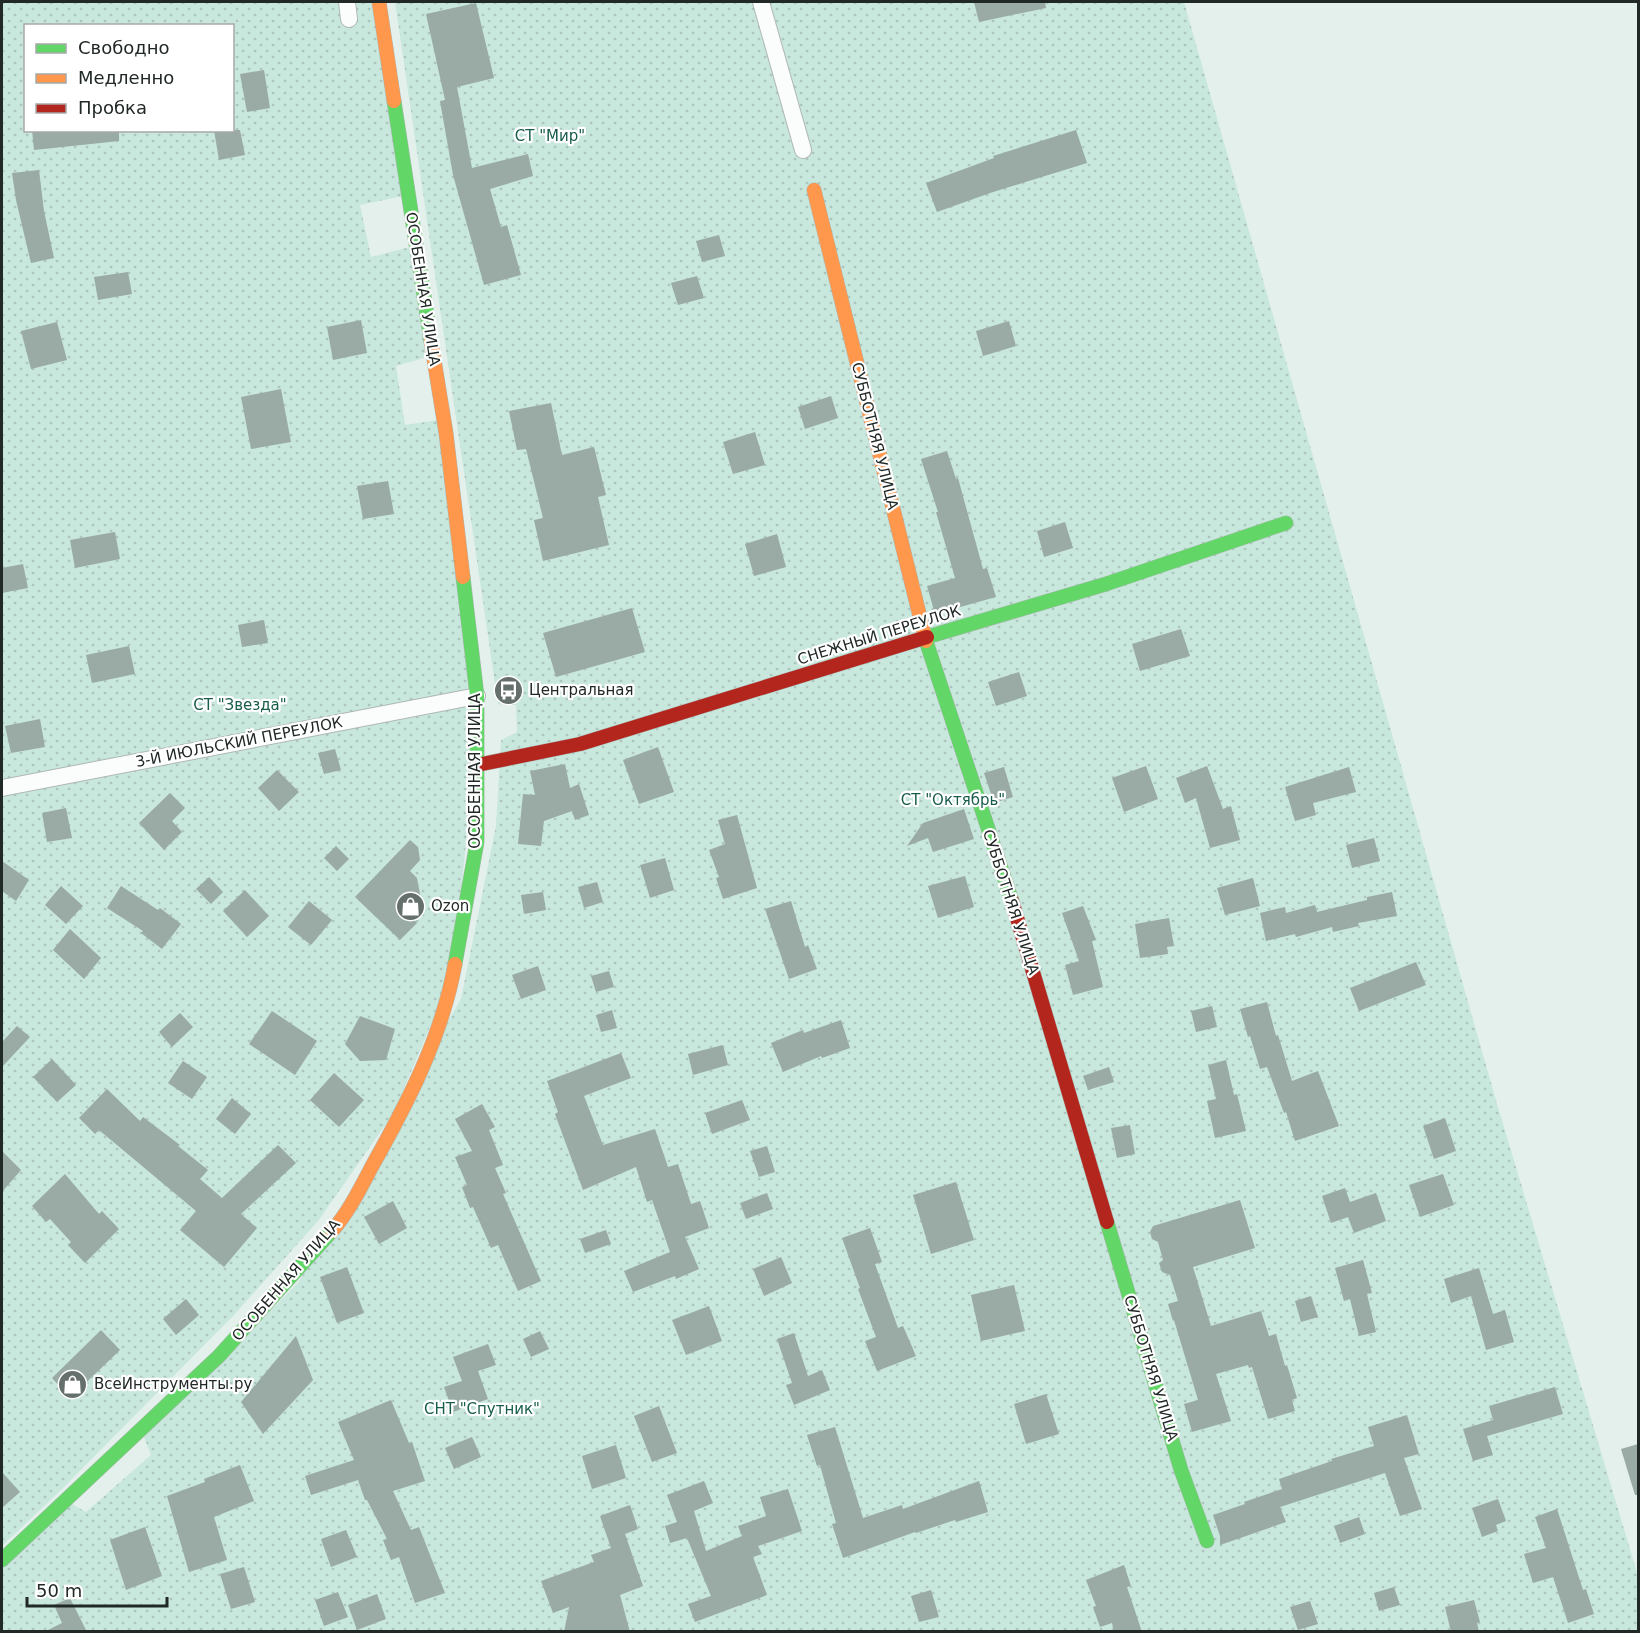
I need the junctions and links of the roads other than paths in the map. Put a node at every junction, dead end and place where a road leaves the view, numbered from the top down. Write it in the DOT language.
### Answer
graph roads {
  1 [pos="346,2"];
  2 [pos="379,2"];
  3 [pos="761,2"];
  4 [pos="349,19"];
  5 [pos="803,150"];
  6 [pos="814,190"];
  7 [pos="1286,523"];
  8 [pos="925,638"];
  9 [pos="477,696"];
  10 [pos="477,765"];
  11 [pos="2,789"];
  12 [pos="1207,1540"];
  13 [pos="2,1560"];
  1 -- 4 [label="street"];
  2 -- 9 [label="street, ОСОБЕННАЯ УЛИЦА"];
  3 -- 5 [label="street"];
  6 -- 8 [label="street, СУББОТНЯЯ УЛИЦА"];
  7 -- 8 [label="street, СНЕЖНЫЙ ПЕРЕУЛОК"];
  8 -- 10 [label="street, СНЕЖНЫЙ ПЕРЕУЛОК"];
  8 -- 12 [label="street, СУББОТНЯЯ УЛИЦА"];
  9 -- 10 [label="street, ОСОБЕННАЯ УЛИЦА"];
  9 -- 11 [label="street, 3-Й ИЮЛЬСКИЙ ПЕРЕУЛОК"];
  10 -- 13 [label="street, ОСОБЕННАЯ УЛИЦА"];
}
